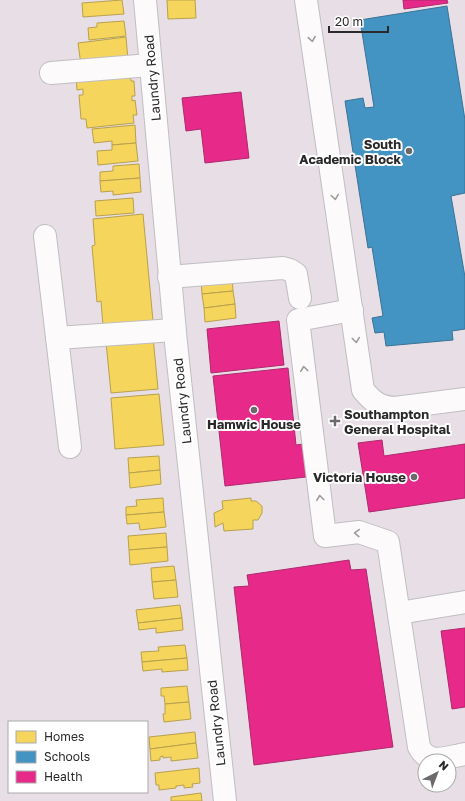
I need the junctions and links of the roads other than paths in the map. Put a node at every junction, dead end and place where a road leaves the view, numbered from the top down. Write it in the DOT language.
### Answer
graph roads {
  1 [pos="145,0"];
  2 [pos="306,0"];
  3 [pos="150,65"];
  4 [pos="51,73"];
  5 [pos="45,236"];
  6 [pos="170,277"];
  7 [pos="300,298"];
  8 [pos="352,310"];
  9 [pos="174,330"];
  10 [pos="57,338"];
  11 [pos="465,399"];
  12 [pos="70,447"];
  13 [pos="465,602"];
  14 [pos="399,613"];
  15 [pos="465,754"];
  16 [pos="225,801"];
  1 -- 3 [label="street, Laundry Road"];
  2 -- 8 [label="street, one-way"];
  3 -- 4 [label="street"];
  3 -- 6 [label="street, Laundry Road"];
  5 -- 10 [label="street"];
  6 -- 7 [label="street"];
  6 -- 9 [label="street, Laundry Road"];
  8 -- 11 [label="street, one-way"];
  14 -- 8 [label="street, one-way"];
  9 -- 10 [label="street"];
  9 -- 16 [label="street, Laundry Road"];
  10 -- 12 [label="street"];
  13 -- 14 [label="street"];
  14 -- 15 [label="street"];
}
